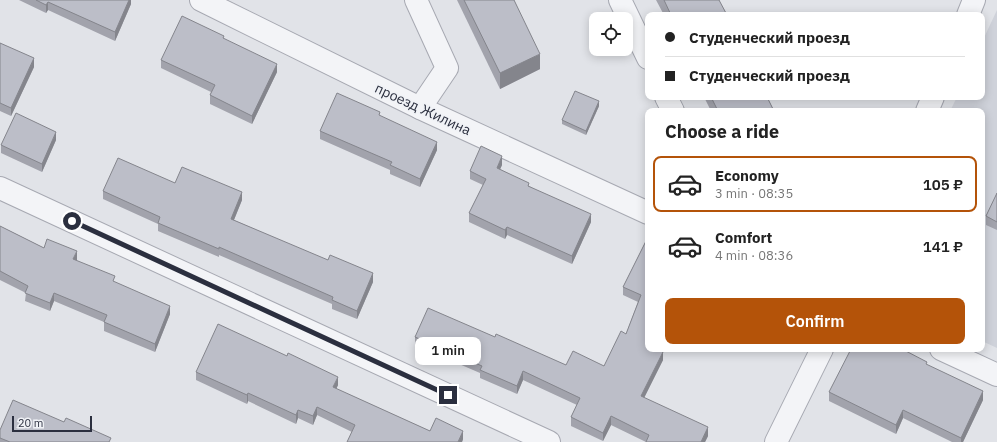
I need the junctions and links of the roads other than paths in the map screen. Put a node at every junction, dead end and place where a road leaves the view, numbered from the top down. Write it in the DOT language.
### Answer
graph roads {
  1 [pos="201,0"];
  2 [pos="416,0"];
  3 [pos="620,0"];
  4 [pos="974,0"];
  5 [pos="969,12"];
  6 [pos="645,52"];
  7 [pos="420,108"];
  8 [pos="0,188"];
  9 [pos="645,212"];
  10 [pos="821,352"];
  11 [pos="947,352"];
  12 [pos="997,375"];
  13 [pos="549,442"];
  14 [pos="776,442"];
  1 -- 7 [label="street, проезд Жилина"];
  2 -- 7 [label="street"];
  3 -- 6 [label="street"];
  4 -- 5 [label="street"];
  7 -- 9 [label="street, проезд Жилина"];
  8 -- 13 [label="street"];
  10 -- 14 [label="street"];
  11 -- 12 [label="street"];
}
